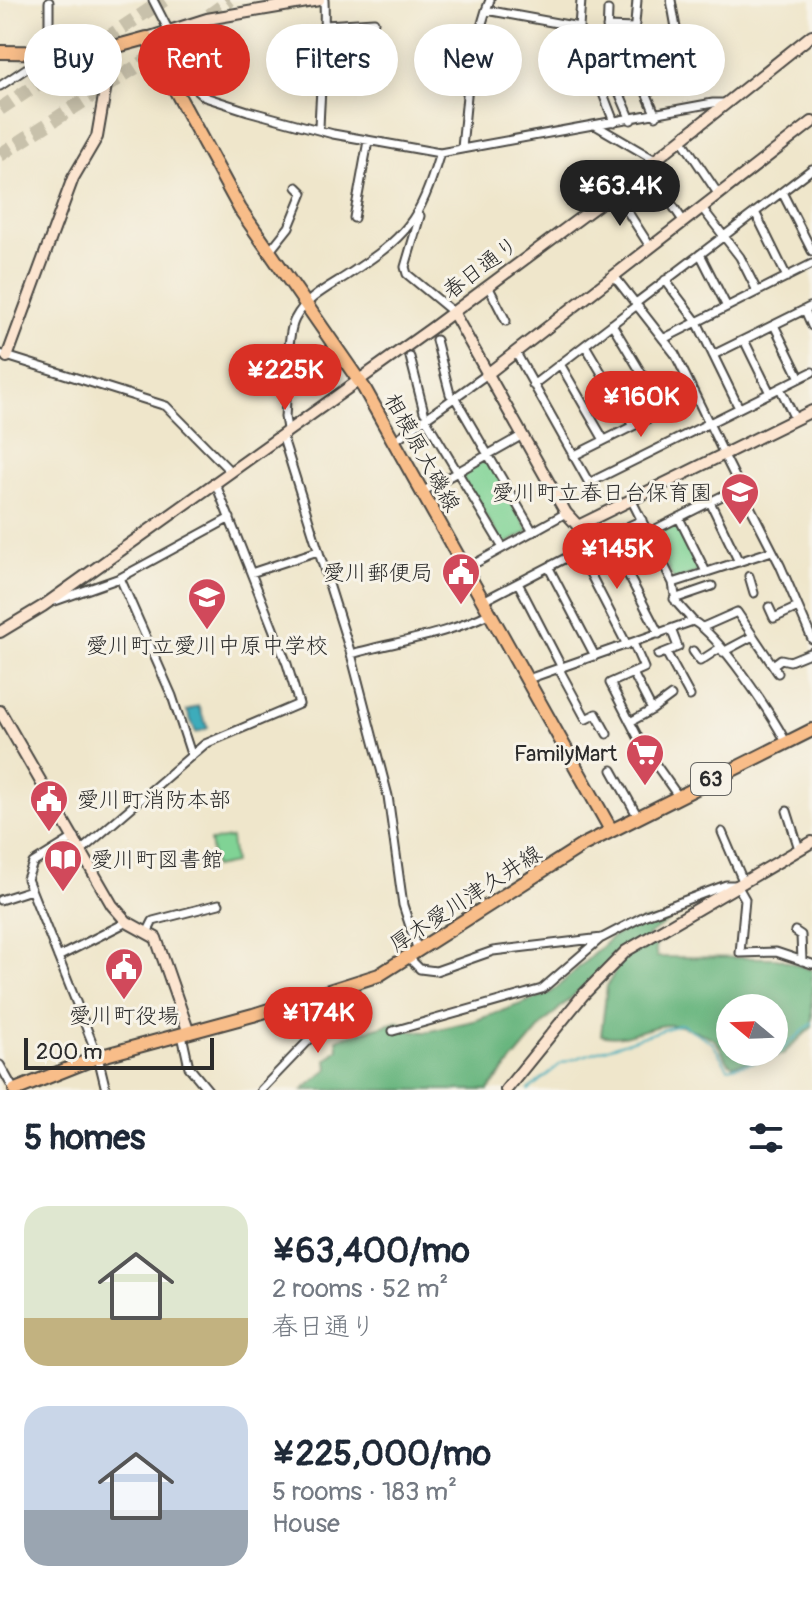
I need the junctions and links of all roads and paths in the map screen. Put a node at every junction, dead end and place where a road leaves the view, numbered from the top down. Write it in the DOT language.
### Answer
graph roads {
  1 [pos="153,0"];
  2 [pos="322,0"];
  3 [pos="490,0"];
  4 [pos="581,0"];
  5 [pos="637,0"];
  6 [pos="671,0"];
  7 [pos="49,2"];
  8 [pos="486,10"];
  9 [pos="608,10"];
  10 [pos="374,22"];
  11 [pos="49,24"];
  12 [pos="165,24"];
  13 [pos="191,24"];
  14 [pos="325,24"];
  15 [pos="341,24"];
  16 [pos="563,24"];
  17 [pos="579,24"];
  18 [pos="607,24"];
  19 [pos="634,24"];
  20 [pos="675,24"];
  21 [pos="812,35"];
  22 [pos="0,52"];
  23 [pos="24,53"];
  24 [pos="24,70"];
  25 [pos="0,86"];
  26 [pos="104,96"];
  27 [pos="177,96"];
  28 [pos="206,96"];
  29 [pos="321,96"];
  30 [pos="604,96"];
  31 [pos="621,96"];
  32 [pos="648,96"];
  33 [pos="729,103"];
  34 [pos="656,116"];
  35 [pos="631,120"];
  36 [pos="614,122"];
  37 [pos="812,123"];
  38 [pos="594,125"];
  39 [pos="319,130"];
  40 [pos="682,140"];
  41 [pos="368,141"];
  42 [pos="462,148"];
  43 [pos="440,153"];
  44 [pos="651,164"];
  45 [pos="811,172"];
  46 [pos="297,187"];
  47 [pos="615,192"];
  48 [pos="782,192"];
  49 [pos="719,195"];
  50 [pos="702,208"];
  51 [pos="755,212"];
  52 [pos="419,214"];
  53 [pos="354,218"];
  54 [pos="684,222"];
  55 [pos="724,235"];
  56 [pos="651,248"];
  57 [pos="812,251"];
  58 [pos="269,252"];
  59 [pos="700,254"];
  60 [pos="812,264"];
  61 [pos="614,276"];
  62 [pos="787,277"];
  63 [pos="665,280"];
  64 [pos="488,286"];
  65 [pos="757,291"];
  66 [pos="306,303"];
  67 [pos="636,304"];
  68 [pos="727,307"];
  69 [pos="808,308"];
  70 [pos="453,312"];
  71 [pos="506,321"];
  72 [pos="697,322"];
  73 [pos="612,324"];
  74 [pos="774,325"];
  75 [pos="812,326"];
  76 [pos="663,339"];
  77 [pos="436,340"];
  78 [pos="744,340"];
  79 [pos="585,345"];
  80 [pos="516,353"];
  81 [pos="4,355"];
  82 [pos="713,355"];
  83 [pos="410,357"];
  84 [pos="560,364"];
  85 [pos="812,372"];
  86 [pos="486,375"];
  87 [pos="800,378"];
  88 [pos="360,381"];
  89 [pos="533,385"];
  90 [pos="780,388"];
  91 [pos="770,393"];
  92 [pos="695,395"];
  93 [pos="453,396"];
  94 [pos="739,408"];
  95 [pos="664,411"];
  96 [pos="812,411"];
  97 [pos="424,415"];
  98 [pos="795,419"];
  99 [pos="710,424"];
  100 [pos="633,426"];
  101 [pos="282,435"];
  102 [pos="521,436"];
  103 [pos="604,440"];
  104 [pos="394,441"];
  105 [pos="724,454"];
  106 [pos="489,455"];
  107 [pos="573,456"];
  108 [pos="230,471"];
  109 [pos="457,473"];
  110 [pos="215,482"];
  111 [pos="740,487"];
  112 [pos="422,492"];
  113 [pos="632,501"];
  114 [pos="710,502"];
  115 [pos="566,513"];
  116 [pos="230,518"];
  117 [pos="679,518"];
  118 [pos="642,520"];
  119 [pos="533,532"];
  120 [pos="648,533"];
  121 [pos="608,536"];
  122 [pos="503,548"];
  123 [pos="318,551"];
  124 [pos="772,551"];
  125 [pos="579,552"];
  126 [pos="739,562"];
  127 [pos="549,568"];
  128 [pos="465,569"];
  129 [pos="706,572"];
  130 [pos="251,573"];
  131 [pos="749,576"];
  132 [pos="120,578"];
  133 [pos="518,583"];
  134 [pos="673,583"];
  135 [pos="712,586"];
  136 [pos="754,593"];
  137 [pos="674,599"];
  138 [pos="483,601"];
  139 [pos="43,606"];
  140 [pos="798,607"];
  141 [pos="768,610"];
  142 [pos="490,613"];
  143 [pos="693,621"];
  144 [pos="703,627"];
  145 [pos="671,629"];
  146 [pos="0,632"];
  147 [pos="659,634"];
  148 [pos="753,636"];
  149 [pos="812,639"];
  150 [pos="630,644"];
  151 [pos="722,650"];
  152 [pos="693,651"];
  153 [pos="812,652"];
  154 [pos="351,654"];
  155 [pos="595,656"];
  156 [pos="700,661"];
  157 [pos="560,668"];
  158 [pos="705,670"];
  159 [pos="633,673"];
  160 [pos="528,679"];
  161 [pos="689,690"];
  162 [pos="673,698"];
  163 [pos="652,710"];
  164 [pos="0,711"];
  165 [pos="630,722"];
  166 [pos="812,730"];
  167 [pos="607,734"];
  168 [pos="786,742"];
  169 [pos="191,754"];
  170 [pos="612,770"];
  171 [pos="678,796"];
  172 [pos="786,815"];
  173 [pos="638,817"];
  174 [pos="611,830"];
  175 [pos="722,832"];
  176 [pos="75,837"];
  177 [pos="812,842"];
  178 [pos="83,849"];
  179 [pos="799,849"];
  180 [pos="740,883"];
  181 [pos="31,890"];
  182 [pos="0,900"];
  183 [pos="219,904"];
  184 [pos="127,922"];
  185 [pos="148,931"];
  186 [pos="812,933"];
  187 [pos="602,938"];
  188 [pos="414,956"];
  189 [pos="58,957"];
  190 [pos="802,961"];
  191 [pos="812,964"];
  192 [pos="303,999"];
  193 [pos="393,1031"];
  194 [pos="186,1034"];
  195 [pos="98,1057"];
  196 [pos="0,1065"];
  197 [pos="14,1090"];
  198 [pos="107,1090"];
  199 [pos="208,1090"];
  200 [pos="261,1090"];
  201 [pos="506,1090"];
  1 -- 12 [label="street"];
  2 -- 13 [label="street"];
  2 -- 14 [label="street"];
  3 -- 8 [label="street"];
  4 -- 17 [label="street"];
  5 -- 19 [label="street"];
  6 -- 20 [label="street"];
  7 -- 11 [label="street"];
  8 -- 16 [label="street"];
  8 -- 42 [label="street"];
  9 -- 18 [label="street"];
  10 -- 15 [label="street"];
  21 -- 33 [label="street, 春日通り"];
  22 -- 23 [label="main road"];
  24 -- 25 [label="street"];
  26 -- 81 [label="street"];
  27 -- 58 [label="main road, 相模原大磯線"];
  28 -- 39 [label="street"];
  29 -- 39 [label="street"];
  30 -- 36 [label="street"];
  31 -- 35 [label="street"];
  32 -- 34 [label="street"];
  33 -- 34 [label="street"];
  33 -- 40 [label="street, 春日通り"];
  34 -- 35 [label="street"];
  35 -- 36 [label="street"];
  36 -- 38 [label="street"];
  37 -- 49 [label="street"];
  38 -- 42 [label="street"];
  38 -- 44 [label="street"];
  39 -- 41 [label="street"];
  40 -- 44 [label="street, 春日通り"];
  40 -- 49 [label="street"];
  41 -- 43 [label="street"];
  41 -- 53 [label="street"];
  42 -- 43 [label="street"];
  43 -- 52 [label="street"];
  44 -- 47 [label="street, 春日通り"];
  44 -- 54 [label="street"];
  45 -- 48 [label="street"];
  46 -- 58 [label="street"];
  47 -- 56 [label="street"];
  47 -- 64 [label="street, 春日通り"];
  48 -- 51 [label="street"];
  48 -- 57 [label="street"];
  49 -- 50 [label="street"];
  50 -- 54 [label="street"];
  50 -- 55 [label="street"];
  51 -- 55 [label="street"];
  51 -- 62 [label="street"];
  52 -- 66 [label="street"];
  52 -- 70 [label="street"];
  54 -- 56 [label="street"];
  55 -- 59 [label="street"];
  55 -- 65 [label="street"];
  56 -- 61 [label="street"];
  58 -- 66 [label="main road, 相模原大磯線"];
  59 -- 63 [label="street"];
  59 -- 68 [label="street"];
  60 -- 62 [label="street"];
  61 -- 67 [label="street"];
  61 -- 80 [label="street"];
  62 -- 65 [label="street"];
  63 -- 67 [label="street"];
  63 -- 72 [label="street"];
  64 -- 70 [label="street, 春日通り"];
  64 -- 71 [label="street"];
  65 -- 68 [label="street"];
  66 -- 88 [label="main road, 相模原大磯線"];
  66 -- 101 [label="street"];
  67 -- 73 [label="street"];
  67 -- 76 [label="street"];
  68 -- 72 [label="street"];
  69 -- 74 [label="street"];
  69 -- 75 [label="street"];
  70 -- 86 [label="street"];
  70 -- 88 [label="street, 春日通り"];
  72 -- 76 [label="street"];
  72 -- 82 [label="street"];
  73 -- 79 [label="street"];
  73 -- 95 [label="street"];
  74 -- 78 [label="street"];
  74 -- 87 [label="street"];
  76 -- 92 [label="street"];
  77 -- 93 [label="street"];
  78 -- 82 [label="street"];
  78 -- 91 [label="street"];
  79 -- 84 [label="street"];
  79 -- 100 [label="street"];
  80 -- 86 [label="street"];
  80 -- 89 [label="street"];
  81 -- 108 [label="street"];
  82 -- 94 [label="street"];
  83 -- 97 [label="street"];
  84 -- 89 [label="street"];
  84 -- 103 [label="street"];
  85 -- 87 [label="street"];
  86 -- 93 [label="street"];
  86 -- 102 [label="street"];
  87 -- 90 [label="street"];
  88 -- 101 [label="street, 春日通り"];
  88 -- 104 [label="main road, 相模原大磯線"];
  89 -- 107 [label="street"];
  90 -- 91 [label="street"];
  90 -- 98 [label="street"];
  91 -- 94 [label="street"];
  92 -- 95 [label="street"];
  92 -- 99 [label="street"];
  93 -- 97 [label="street"];
  93 -- 106 [label="street"];
  94 -- 99 [label="street"];
  95 -- 100 [label="street"];
  96 -- 98 [label="street"];
  97 -- 104 [label="street"];
  97 -- 109 [label="street"];
  98 -- 105 [label="street"];
  99 -- 105 [label="street"];
  99 -- 107 [label="street"];
  100 -- 103 [label="street"];
  101 -- 108 [label="street, 春日通り"];
  101 -- 123 [label="street"];
  102 -- 106 [label="street"];
  102 -- 115 [label="street"];
  103 -- 107 [label="street"];
  104 -- 112 [label="main road, 相模原大磯線"];
  105 -- 111 [label="street"];
  105 -- 113 [label="street"];
  106 -- 109 [label="street"];
  106 -- 119 [label="street"];
  108 -- 110 [label="street, 春日通り"];
  109 -- 112 [label="street"];
  109 -- 122 [label="street"];
  110 -- 116 [label="street"];
  110 -- 139 [label="street, 春日通り"];
  111 -- 114 [label="street"];
  111 -- 124 [label="street"];
  112 -- 128 [label="main road, 相模原大磯線"];
  113 -- 115 [label="street"];
  113 -- 118 [label="street"];
  114 -- 117 [label="street"];
  114 -- 126 [label="street"];
  115 -- 119 [label="street"];
  116 -- 130 [label="street"];
  116 -- 132 [label="street"];
  117 -- 120 [label="street"];
  117 -- 129 [label="street"];
  118 -- 120 [label="street"];
  118 -- 121 [label="street"];
  119 -- 122 [label="street"];
  120 -- 134 [label="street"];
  121 -- 125 [label="street"];
  121 -- 147 [label="street"];
  122 -- 128 [label="street"];
  123 -- 130 [label="street"];
  123 -- 154 [label="street"];
  124 -- 126 [label="street"];
  124 -- 140 [label="street"];
  125 -- 127 [label="street"];
  125 -- 150 [label="street"];
  126 -- 129 [label="street"];
  127 -- 133 [label="street"];
  127 -- 155 [label="street"];
  128 -- 138 [label="main road, 相模原大磯線"];
  129 -- 134 [label="street"];
  130 -- 169 [label="street"];
  131 -- 136 [label="street"];
  132 -- 139 [label="street"];
  132 -- 169 [label="street"];
  133 -- 138 [label="street"];
  133 -- 157 [label="street"];
  134 -- 137 [label="street"];
  135 -- 137 [label="street"];
  137 -- 143 [label="street"];
  138 -- 142 [label="main road, 相模原大磯線"];
  139 -- 146 [label="street, 春日通り"];
  140 -- 141 [label="street"];
  140 -- 149 [label="street"];
  142 -- 154 [label="street"];
  142 -- 160 [label="main road, 相模原大磯線"];
  143 -- 144 [label="street"];
  143 -- 145 [label="street"];
  144 -- 148 [label="street"];
  144 -- 151 [label="street"];
  145 -- 147 [label="street"];
  145 -- 161 [label="street"];
  147 -- 150 [label="street"];
  148 -- 151 [label="street"];
  148 -- 153 [label="street"];
  150 -- 155 [label="street"];
  150 -- 159 [label="street"];
  151 -- 156 [label="street"];
  151 -- 168 [label="street"];
  152 -- 156 [label="street"];
  154 -- 188 [label="street"];
  155 -- 157 [label="street"];
  156 -- 158 [label="street"];
  157 -- 160 [label="street"];
  157 -- 167 [label="street"];
  159 -- 163 [label="street"];
  159 -- 165 [label="street"];
  160 -- 174 [label="main road, 相模原大磯線"];
  162 -- 163 [label="street"];
  163 -- 165 [label="street"];
  164 -- 176 [label="street"];
  165 -- 171 [label="street"];
  166 -- 168 [label="main road, 63"];
  168 -- 171 [label="main road, 63"];
  169 -- 178 [label="street"];
  170 -- 173 [label="street"];
  171 -- 173 [label="main road, 63"];
  172 -- 179 [label="street"];
  173 -- 174 [label="main road, 63"];
  174 -- 188 [label="main road, 厚木愛川津久井線"];
  175 -- 180 [label="street"];
  176 -- 178 [label="street"];
  176 -- 181 [label="street"];
  177 -- 179 [label="street"];
  178 -- 184 [label="street"];
  179 -- 180 [label="street"];
  180 -- 187 [label="street"];
  180 -- 190 [label="street"];
  180 -- 201 [label="street"];
  181 -- 182 [label="street"];
  181 -- 189 [label="street"];
  183 -- 185 [label="street"];
  184 -- 185 [label="street"];
  184 -- 189 [label="street"];
  185 -- 194 [label="street"];
  186 -- 190 [label="street"];
  187 -- 188 [label="street"];
  187 -- 193 [label="street"];
  188 -- 192 [label="main road, 厚木愛川津久井線"];
  189 -- 195 [label="street"];
  190 -- 191 [label="street"];
  192 -- 194 [label="main road, 厚木愛川津久井線"];
  192 -- 200 [label="street"];
  194 -- 195 [label="main road, 厚木愛川津久井線"];
  194 -- 199 [label="street"];
  195 -- 197 [label="main road, 厚木愛川津久井線"];
  195 -- 198 [label="street"];
  196 -- 197 [label="street"];
}
